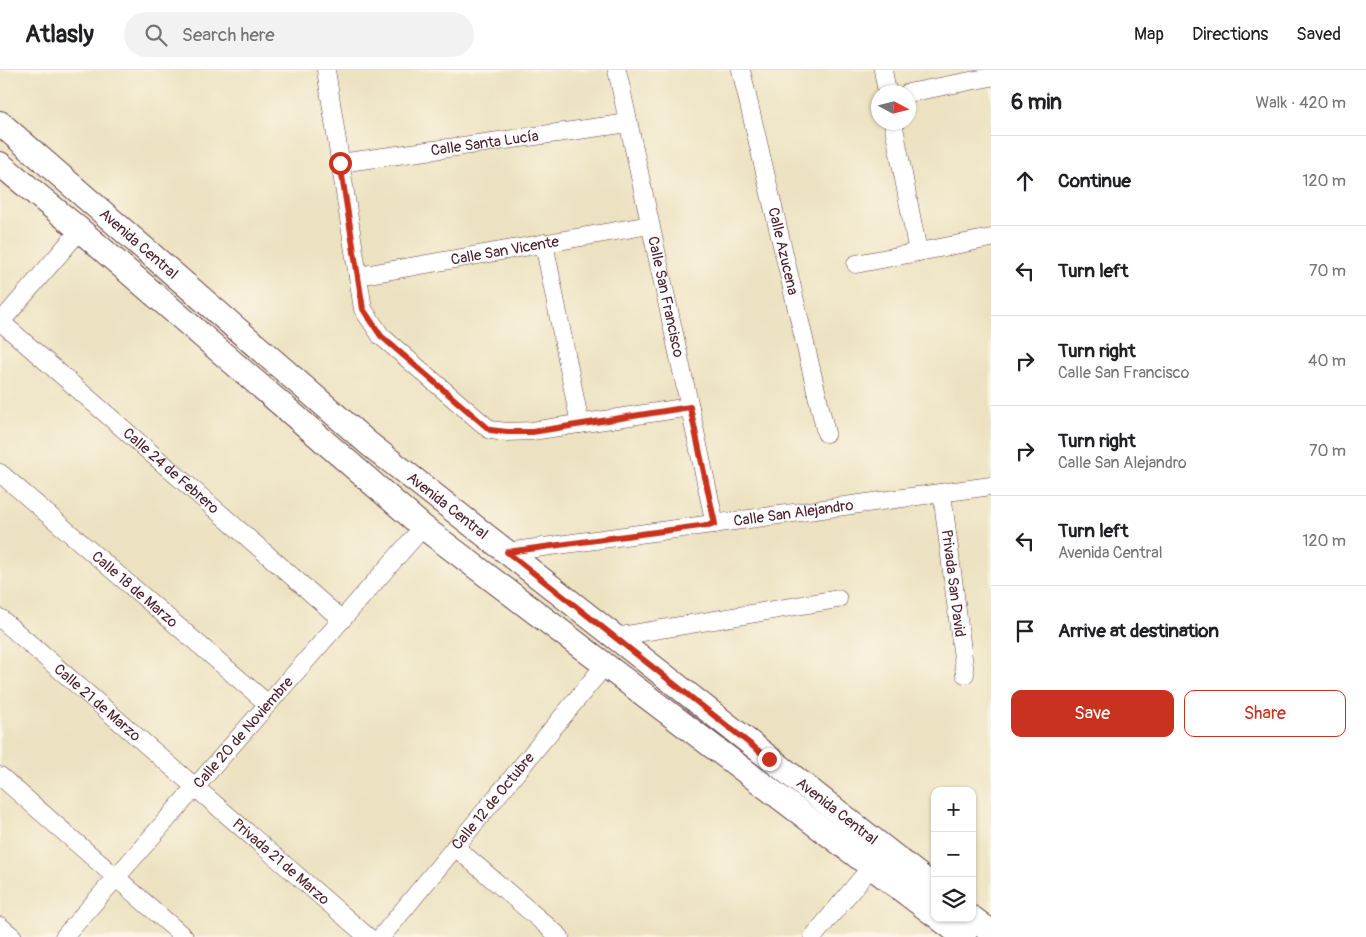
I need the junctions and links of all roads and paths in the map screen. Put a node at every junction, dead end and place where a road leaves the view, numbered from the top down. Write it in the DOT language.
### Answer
graph roads {
  1 [pos="326,70"];
  2 [pos="618,70"];
  3 [pos="741,70"];
  4 [pos="883,70"];
  5 [pos="991,77"];
  6 [pos="886,85"];
  7 [pos="916,91"];
  8 [pos="629,123"];
  9 [pos="0,124"];
  10 [pos="895,130"];
  11 [pos="340,163"];
  12 [pos="0,164"];
  13 [pos="650,225"];
  14 [pos="80,230"];
  15 [pos="991,238"];
  16 [pos="544,243"];
  17 [pos="918,252"];
  18 [pos="856,264"];
  19 [pos="358,276"];
  20 [pos="0,322"];
  21 [pos="690,407"];
  22 [pos="580,424"];
  23 [pos="826,433"];
  24 [pos="0,473"];
  25 [pos="991,486"];
  26 [pos="942,492"];
  27 [pos="715,524"];
  28 [pos="423,527"];
  29 [pos="507,552"];
  30 [pos="838,600"];
  31 [pos="0,618"];
  32 [pos="342,620"];
  33 [pos="614,637"];
  34 [pos="605,665"];
  35 [pos="965,674"];
  36 [pos="268,704"];
  37 [pos="769,759"];
  38 [pos="0,776"];
  39 [pos="754,778"];
  40 [pos="195,787"];
  41 [pos="455,847"];
  42 [pos="871,867"];
  43 [pos="116,877"];
  44 [pos="931,885"];
  45 [pos="931,912"];
  46 [pos="976,921"];
  47 [pos="944,922"];
  48 [pos="0,926"];
  49 [pos="991,932"];
  50 [pos="13,937"];
  51 [pos="64,937"];
  52 [pos="184,937"];
  53 [pos="368,937"];
  54 [pos="381,937"];
  55 [pos="560,937"];
  56 [pos="813,937"];
  57 [pos="964,937"];
  1 -- 11 [label="street"];
  2 -- 8 [label="street, Calle San Francisco"];
  3 -- 23 [label="street, Calle Azucena"];
  4 -- 6 [label="street"];
  5 -- 7 [label="street"];
  8 -- 11 [label="street, Calle Santa Lucía"];
  8 -- 13 [label="street, Calle San Francisco"];
  9 -- 29 [label="main road, Avenida Central"];
  10 -- 17 [label="street"];
  11 -- 19 [label="street"];
  12 -- 14 [label="main road, Avenida Central"];
  13 -- 16 [label="street, Calle San Vicente"];
  13 -- 21 [label="street, Calle San Francisco"];
  14 -- 20 [label="street"];
  14 -- 28 [label="main road, Avenida Central"];
  15 -- 17 [label="street"];
  16 -- 19 [label="street, Calle San Vicente"];
  16 -- 22 [label="street"];
  17 -- 18 [label="street"];
  19 -- 22 [label="street"];
  20 -- 32 [label="street, Calle 24 de Febrero"];
  21 -- 22 [label="street"];
  21 -- 27 [label="street, Calle San Francisco"];
  24 -- 36 [label="street, Calle 18 de Marzo"];
  25 -- 26 [label="street, Calle San Alejandro"];
  26 -- 27 [label="street, Calle San Alejandro"];
  26 -- 35 [label="street, Privada San David"];
  27 -- 29 [label="street, Calle San Alejandro"];
  28 -- 32 [label="street, Calle 20 de Noviembre"];
  28 -- 34 [label="main road, Avenida Central"];
  29 -- 33 [label="main road, Avenida Central"];
  30 -- 33 [label="street"];
  31 -- 40 [label="street, Calle 21 de Marzo"];
  32 -- 36 [label="street, Calle 20 de Noviembre"];
  33 -- 37 [label="main road, Avenida Central"];
  34 -- 39 [label="main road, Avenida Central"];
  34 -- 41 [label="street, Calle 12 de Octubre"];
  36 -- 40 [label="street, Calle 20 de Noviembre"];
  37 -- 39 [label="main road"];
  37 -- 44 [label="main road, Avenida Central"];
  38 -- 43 [label="street"];
  39 -- 42 [label="main road, Avenida Central"];
  40 -- 43 [label="street, Calle 20 de Noviembre"];
  40 -- 53 [label="street, Privada 21 de Marzo"];
  41 -- 54 [label="street, Calle 12 de Octubre"];
  41 -- 55 [label="street"];
  42 -- 45 [label="main road, Avenida Central"];
  42 -- 56 [label="street"];
  43 -- 51 [label="street, Calle 20 de Noviembre"];
  43 -- 52 [label="street"];
  46 -- 49 [label="main road"];
  47 -- 57 [label="main road"];
  48 -- 50 [label="street"];
}
